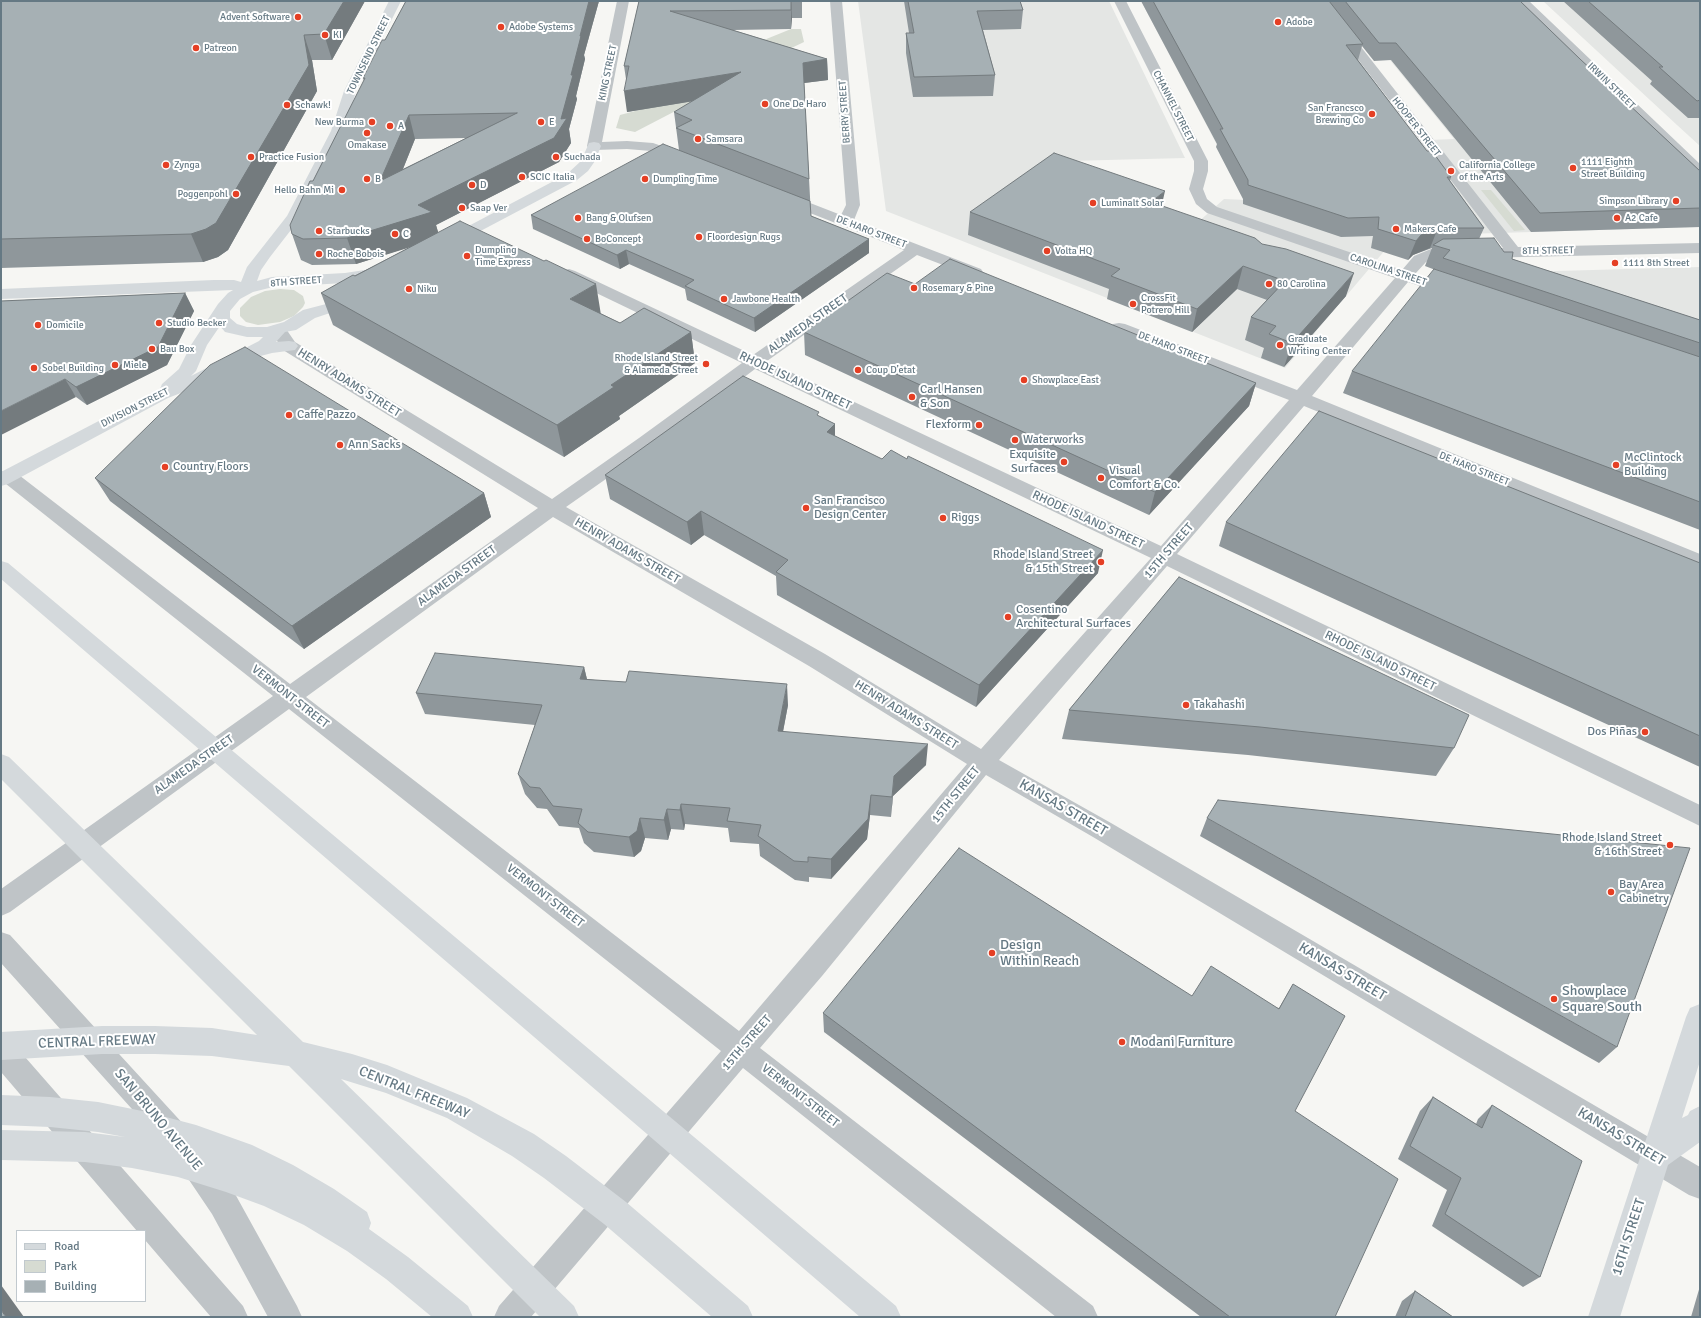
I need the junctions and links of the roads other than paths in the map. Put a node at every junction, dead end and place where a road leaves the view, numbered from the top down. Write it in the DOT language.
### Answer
graph roads {
  1 [pos="395,1"];
  2 [pos="623,1"];
  3 [pos="836,1"];
  4 [pos="1120,1"];
  5 [pos="1319,1"];
  6 [pos="1522,1"];
  7 [pos="594,146"];
  8 [pos="700,165"];
  9 [pos="1700,172"];
  10 [pos="767,192"];
  11 [pos="1212,210"];
  12 [pos="294,217"];
  13 [pos="845,222"];
  14 [pos="474,229"];
  15 [pos="493,238"];
  16 [pos="1700,248"];
  17 [pos="914,249"];
  18 [pos="433,250"];
  19 [pos="1514,252"];
  20 [pos="551,266"];
  21 [pos="253,270"];
  22 [pos="393,270"];
  23 [pos="1406,276"];
  24 [pos="988,277"];
  25 [pos="272,282"];
  26 [pos="294,282"];
  27 [pos="214,285"];
  28 [pos="169,288"];
  29 [pos="247,289"];
  30 [pos="1,294"];
  31 [pos="1466,297"];
  32 [pos="223,309"];
  33 [pos="309,314"];
  34 [pos="1105,322"];
  35 [pos="278,330"];
  36 [pos="289,346"];
  37 [pos="247,355"];
  38 [pos="754,362"];
  39 [pos="162,394"];
  40 [pos="1301,398"];
  41 [pos="4,478"];
  42 [pos="552,508"];
  43 [pos="1164,556"];
  44 [pos="1700,562"];
  45 [pos="1,568"];
  46 [pos="290,697"];
  47 [pos="983,762"];
  48 [pos="1,764"];
  49 [pos="1700,816"];
  50 [pos="1,904"];
  51 [pos="1,944"];
  52 [pos="1700,1017"];
  53 [pos="1,1046"];
  54 [pos="741,1050"];
  55 [pos="1,1051"];
  56 [pos="1,1110"];
  57 [pos="1700,1121"];
  58 [pos="1,1145"];
  59 [pos="1654,1157"];
  60 [pos="1700,1184"];
  61 [pos="446,1308"];
  62 [pos="232,1317"];
  63 [pos="286,1317"];
  64 [pos="510,1317"];
  65 [pos="563,1317"];
  66 [pos="737,1317"];
  67 [pos="885,1317"];
  68 [pos="1082,1317"];
  69 [pos="1604,1317"];
  1 -- 12 [label="main road, TOWNSEND STREET"];
  2 -- 7 [label="street, KING STREET"];
  3 -- 13 [label="street, BERRY STREET"];
  4 -- 11 [label="street, CHANNEL STREET"];
  5 -- 19 [label="street, HOOPER STREET"];
  6 -- 9 [label="street, IRWIN STREET"];
  7 -- 8 [label="street"];
  7 -- 14 [label="main road"];
  10 -- 13 [label="street, DE HARO STREET"];
  11 -- 23 [label="street, CAROLINA STREET"];
  12 -- 21 [label="main road, TOWNSEND STREET"];
  12 -- 25 [label="main road, TOWNSEND STREET"];
  13 -- 17 [label="street, DE HARO STREET"];
  14 -- 15 [label="street"];
  14 -- 18 [label="main road"];
  16 -- 19 [label="street, 8TH STREET"];
  17 -- 24 [label="street, DE HARO STREET"];
  17 -- 38 [label="street, ALAMEDA STREET"];
  19 -- 23 [label="street, 8TH STREET"];
  20 -- 38 [label="street, RHODE ISLAND STREET"];
  21 -- 27 [label="main road"];
  21 -- 29 [label="main road, TOWNSEND STREET"];
  22 -- 26 [label="main road, 8TH STREET"];
  22 -- 33 [label="main road, DIVISION STREET"];
  23 -- 31 [label="street, CAROLINA STREET"];
  23 -- 40 [label="street, 15TH STREET"];
  25 -- 26 [label="main road, 8TH STREET"];
  25 -- 29 [label="main road, 8TH STREET"];
  26 -- 33 [label="main road"];
  27 -- 28 [label="main road, 8TH STREET"];
  27 -- 29 [label="main road, 8TH STREET"];
  28 -- 30 [label="main road, 8TH STREET"];
  28 -- 32 [label="main road, 8TH STREET"];
  29 -- 32 [label="main road"];
  32 -- 35 [label="main road"];
  32 -- 39 [label="main road"];
  33 -- 35 [label="main road, DIVISION STREET"];
  34 -- 40 [label="street, DE HARO STREET"];
  35 -- 36 [label="street, HENRY ADAMS STREET"];
  35 -- 37 [label="main road, DIVISION STREET"];
  36 -- 37 [label="main road"];
  36 -- 42 [label="street, HENRY ADAMS STREET"];
  37 -- 39 [label="main road, DIVISION STREET"];
  38 -- 42 [label="street, ALAMEDA STREET"];
  38 -- 43 [label="street, RHODE ISLAND STREET"];
  39 -- 41 [label="main road, DIVISION STREET"];
  40 -- 43 [label="street, 15TH STREET"];
  40 -- 44 [label="street, DE HARO STREET"];
  41 -- 46 [label="street, VERMONT STREET"];
  42 -- 46 [label="street, ALAMEDA STREET"];
  42 -- 47 [label="street, HENRY ADAMS STREET"];
  43 -- 47 [label="street, 15TH STREET"];
  43 -- 49 [label="street, RHODE ISLAND STREET"];
  45 -- 67 [label="main road"];
  46 -- 50 [label="street, ALAMEDA STREET"];
  46 -- 54 [label="street, VERMONT STREET"];
  47 -- 54 [label="street, 15TH STREET"];
  47 -- 59 [label="street, KANSAS STREET"];
  48 -- 65 [label="main road"];
  51 -- 63 [label="street, SAN BRUNO AVENUE"];
  52 -- 59 [label="main road, 16TH STREET"];
  53 -- 66 [label="main road, CENTRAL FREEWAY"];
  54 -- 64 [label="street, 15TH STREET"];
  54 -- 68 [label="street, VERMONT STREET"];
  55 -- 62 [label="street"];
  56 -- 61 [label="main road"];
  57 -- 59 [label="main road"];
  58 -- 61 [label="main road"];
  59 -- 60 [label="street, KANSAS STREET"];
  59 -- 69 [label="main road, 16TH STREET"];
}
